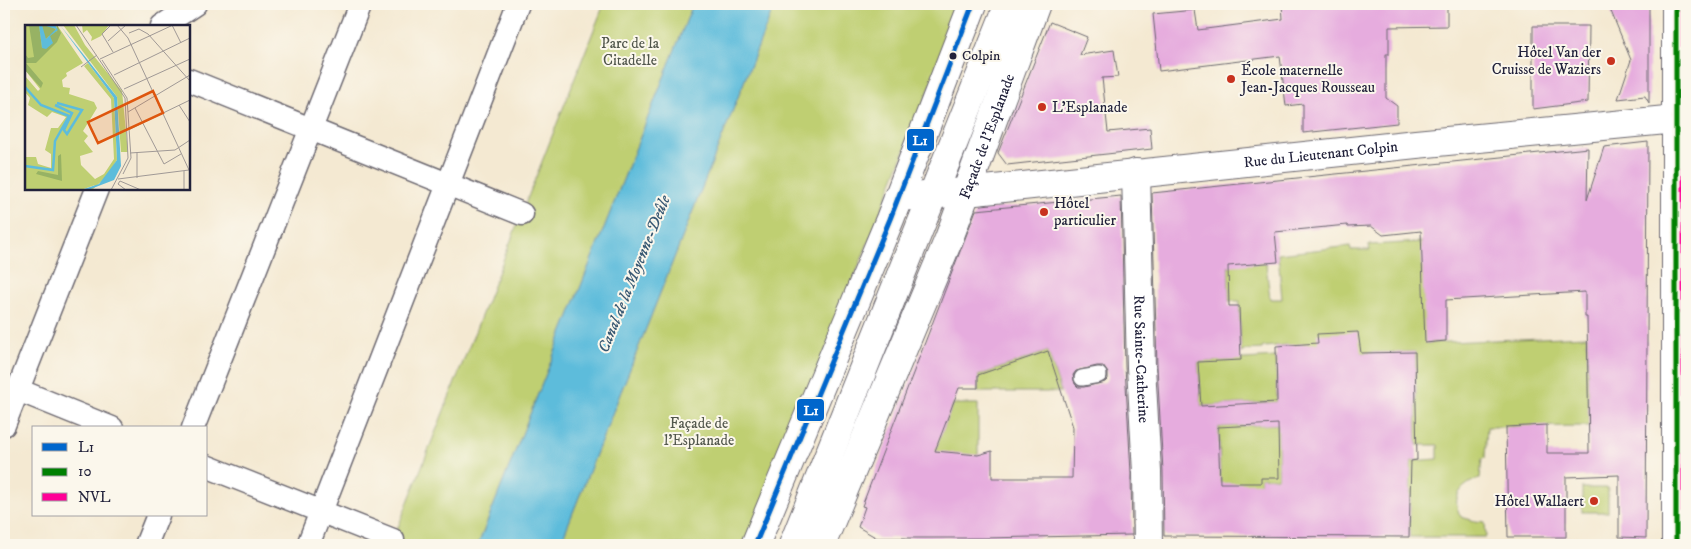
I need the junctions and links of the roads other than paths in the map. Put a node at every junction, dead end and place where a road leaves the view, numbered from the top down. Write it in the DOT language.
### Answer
graph roads {
  1 [pos="194,4"];
  2 [pos="360,4"];
  3 [pos="518,4"];
  4 [pos="973,4"];
  5 [pos="1008,4"];
  6 [pos="1036,4"];
  7 [pos="1676,4"];
  8 [pos="163,25"];
  9 [pos="190,80"];
  10 [pos="1682,118"];
  11 [pos="311,129"];
  12 [pos="1136,173"];
  13 [pos="448,184"];
  14 [pos="98,190"];
  15 [pos="966,192"];
  16 [pos="934,194"];
  17 [pos="898,197"];
  18 [pos="522,214"];
  19 [pos="1099,375"];
  20 [pos="1082,378"];
  21 [pos="18,390"];
  22 [pos="4,425"];
  23 [pos="107,426"];
  24 [pos="194,426"];
  25 [pos="208,467"];
  26 [pos="321,512"];
  27 [pos="158,516"];
  28 [pos="393,540"];
  29 [pos="146,545"];
  30 [pos="308,545"];
  31 [pos="755,545"];
  32 [pos="793,545"];
  33 [pos="821,545"];
  34 [pos="1148,545"];
  35 [pos="1676,545"];
  1 -- 8 [label="street"];
  2 -- 11 [label="street"];
  3 -- 13 [label="street"];
  4 -- 17 [label="street"];
  5 -- 16 [label="street, Façade de l'Esplanade"];
  6 -- 15 [label="street, Façade de l'Esplanade"];
  7 -- 10 [label="street"];
  9 -- 11 [label="street"];
  10 -- 12 [label="street, Rue du Lieutenant Colpin"];
  10 -- 35 [label="street"];
  11 -- 13 [label="street"];
  11 -- 24 [label="street"];
  12 -- 15 [label="street, Rue du Lieutenant Colpin"];
  12 -- 34 [label="street, Rue Sainte-Catherine"];
  13 -- 18 [label="street"];
  13 -- 26 [label="street"];
  14 -- 21 [label="street"];
  15 -- 16 [label="street, Rue du Lieutenant Colpin"];
  15 -- 33 [label="street, Façade de l'Esplanade"];
  16 -- 17 [label="street, Rue du Lieutenant Colpin"];
  16 -- 32 [label="street, Façade de l'Esplanade"];
  17 -- 31 [label="street"];
  19 -- 20 [label="lane"];
  21 -- 22 [label="street"];
  21 -- 23 [label="street"];
  25 -- 26 [label="street"];
  26 -- 28 [label="street"];
  26 -- 30 [label="street"];
  27 -- 29 [label="street"];
}
